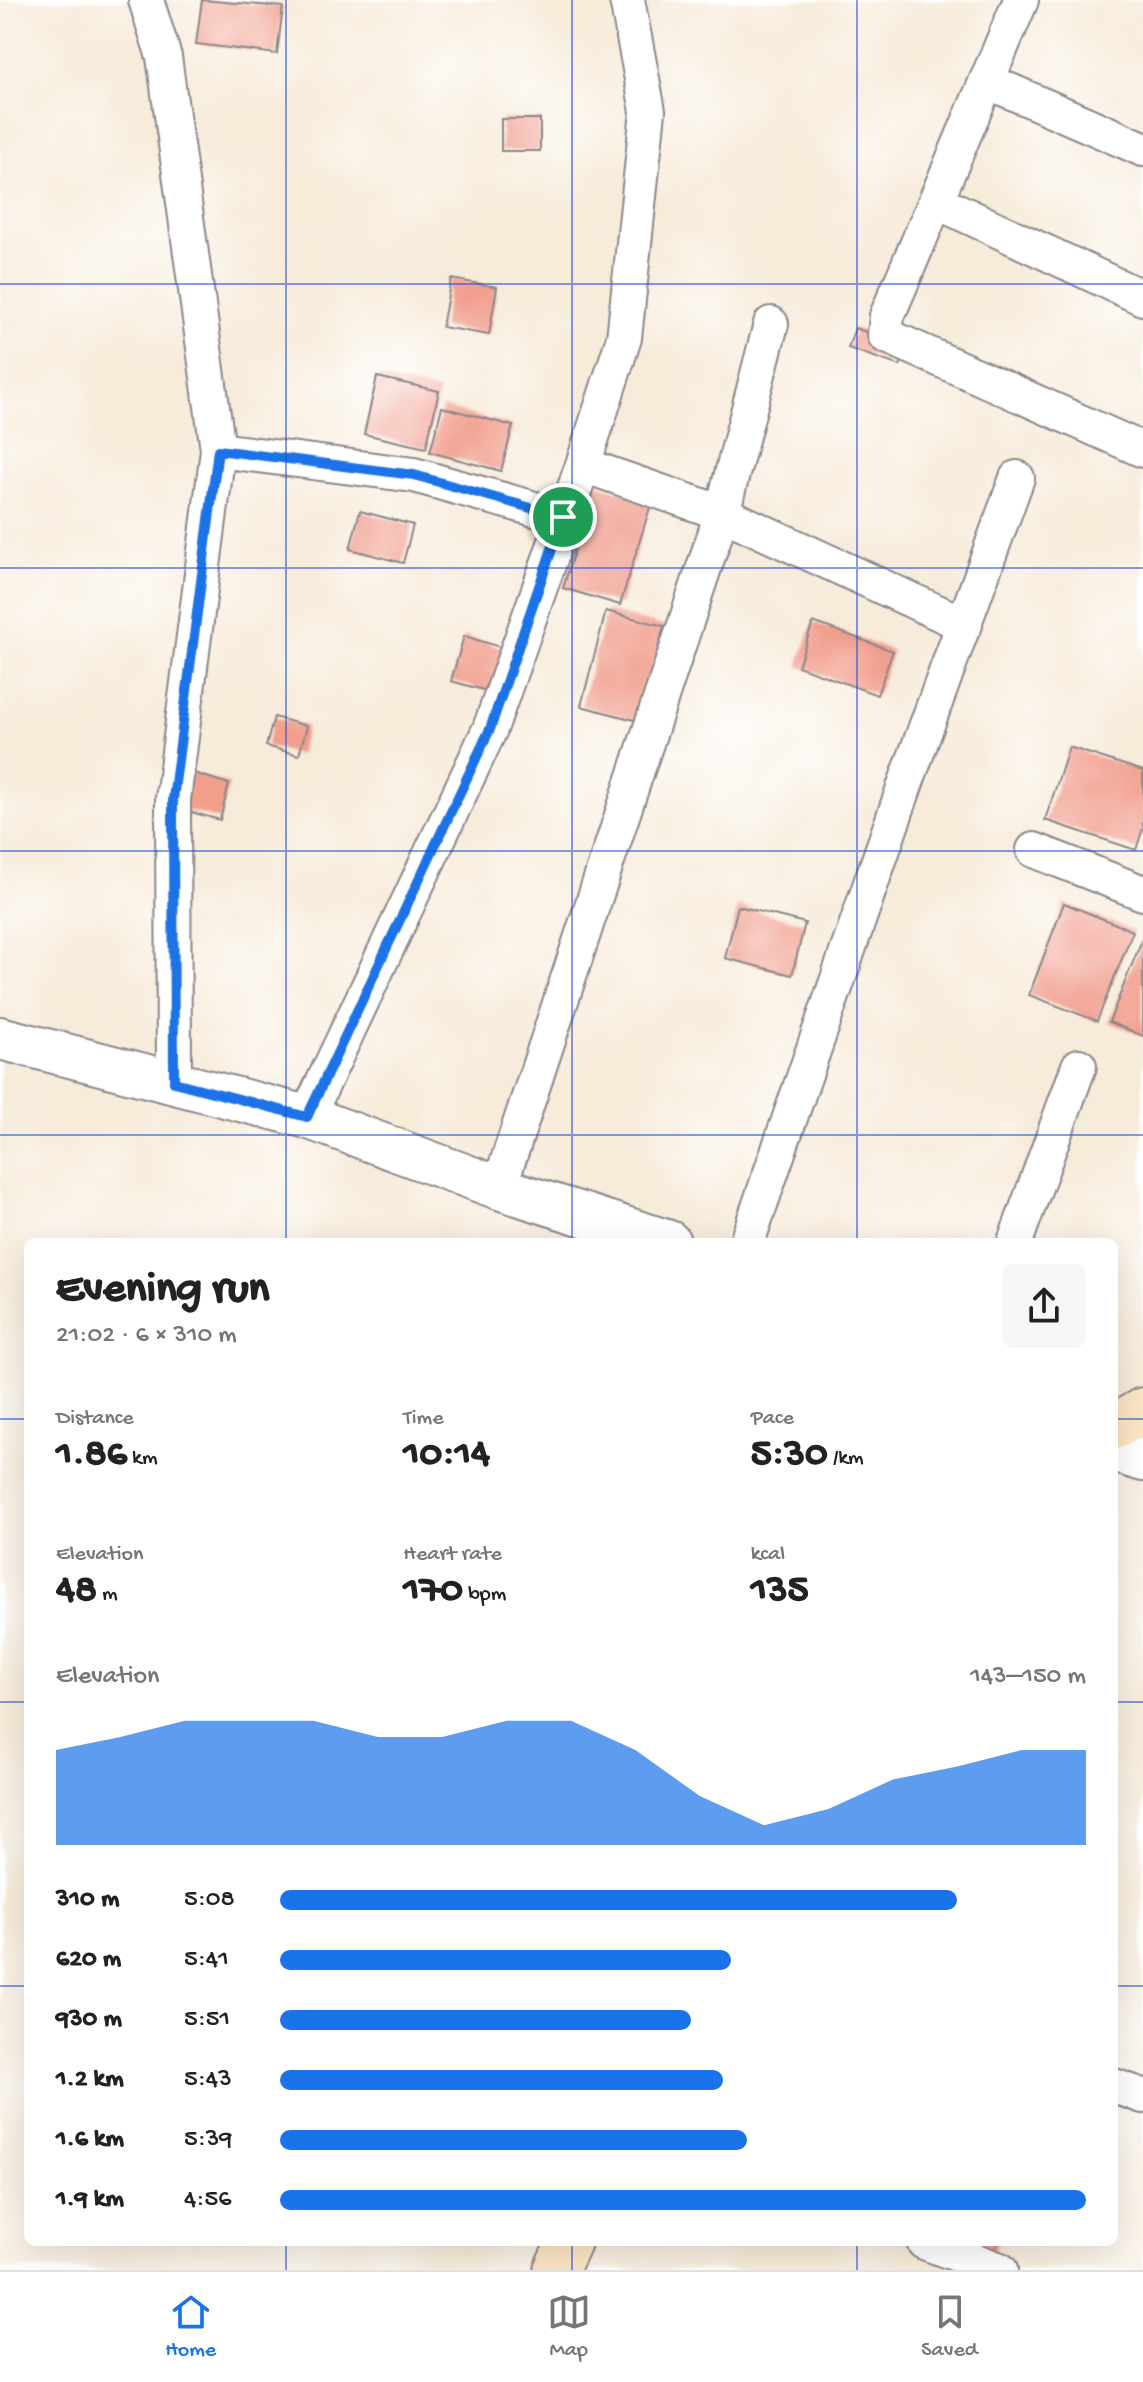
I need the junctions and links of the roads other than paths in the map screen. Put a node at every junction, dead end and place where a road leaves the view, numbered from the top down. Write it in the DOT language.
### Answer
graph roads {
  1 [pos="146,0"];
  2 [pos="627,0"];
  3 [pos="1021,0"];
  4 [pos="987,81"];
  5 [pos="1143,149"];
  6 [pos="936,201"];
  7 [pos="1143,298"];
  8 [pos="771,324"];
  9 [pos="218,450"];
  10 [pos="1143,450"];
  11 [pos="583,465"];
  12 [pos="1017,478"];
  13 [pos="722,513"];
  14 [pos="563,517"];
  15 [pos="965,625"];
  16 [pos="1034,850"];
  17 [pos="1143,893"];
  18 [pos="9,1040"];
  19 [pos="1079,1066"];
  20 [pos="174,1082"];
  21 [pos="307,1117"];
  22 [pos="499,1188"];
  23 [pos="656,1238"];
  24 [pos="748,1238"];
  25 [pos="1016,1238"];
  26 [pos="1143,1410"];
  27 [pos="1118,1425"];
  28 [pos="1118,1452"];
  29 [pos="1143,1460"];
  30 [pos="1118,2087"];
  31 [pos="1143,2096"];
  32 [pos="567,2246"];
  33 [pos="935,2246"];
  34 [pos="556,2270"];
  35 [pos="1000,2270"];
  1 -- 9 [label="street"];
  2 -- 11 [label="street"];
  3 -- 4 [label="street"];
  4 -- 5 [label="street"];
  4 -- 6 [label="street"];
  6 -- 7 [label="street"];
  6 -- 10 [label="street"];
  8 -- 13 [label="street"];
  9 -- 14 [label="street"];
  9 -- 20 [label="street"];
  11 -- 13 [label="street"];
  11 -- 14 [label="street"];
  12 -- 15 [label="street"];
  13 -- 15 [label="street"];
  13 -- 22 [label="street"];
  14 -- 21 [label="street"];
  15 -- 24 [label="street"];
  16 -- 17 [label="street"];
  18 -- 20 [label="street"];
  19 -- 25 [label="street"];
  20 -- 21 [label="street"];
  21 -- 22 [label="street"];
  22 -- 23 [label="street"];
  26 -- 27 [label="main road"];
  28 -- 29 [label="street"];
  30 -- 31 [label="street"];
  32 -- 34 [label="main road"];
  33 -- 35 [label="street"];
}
